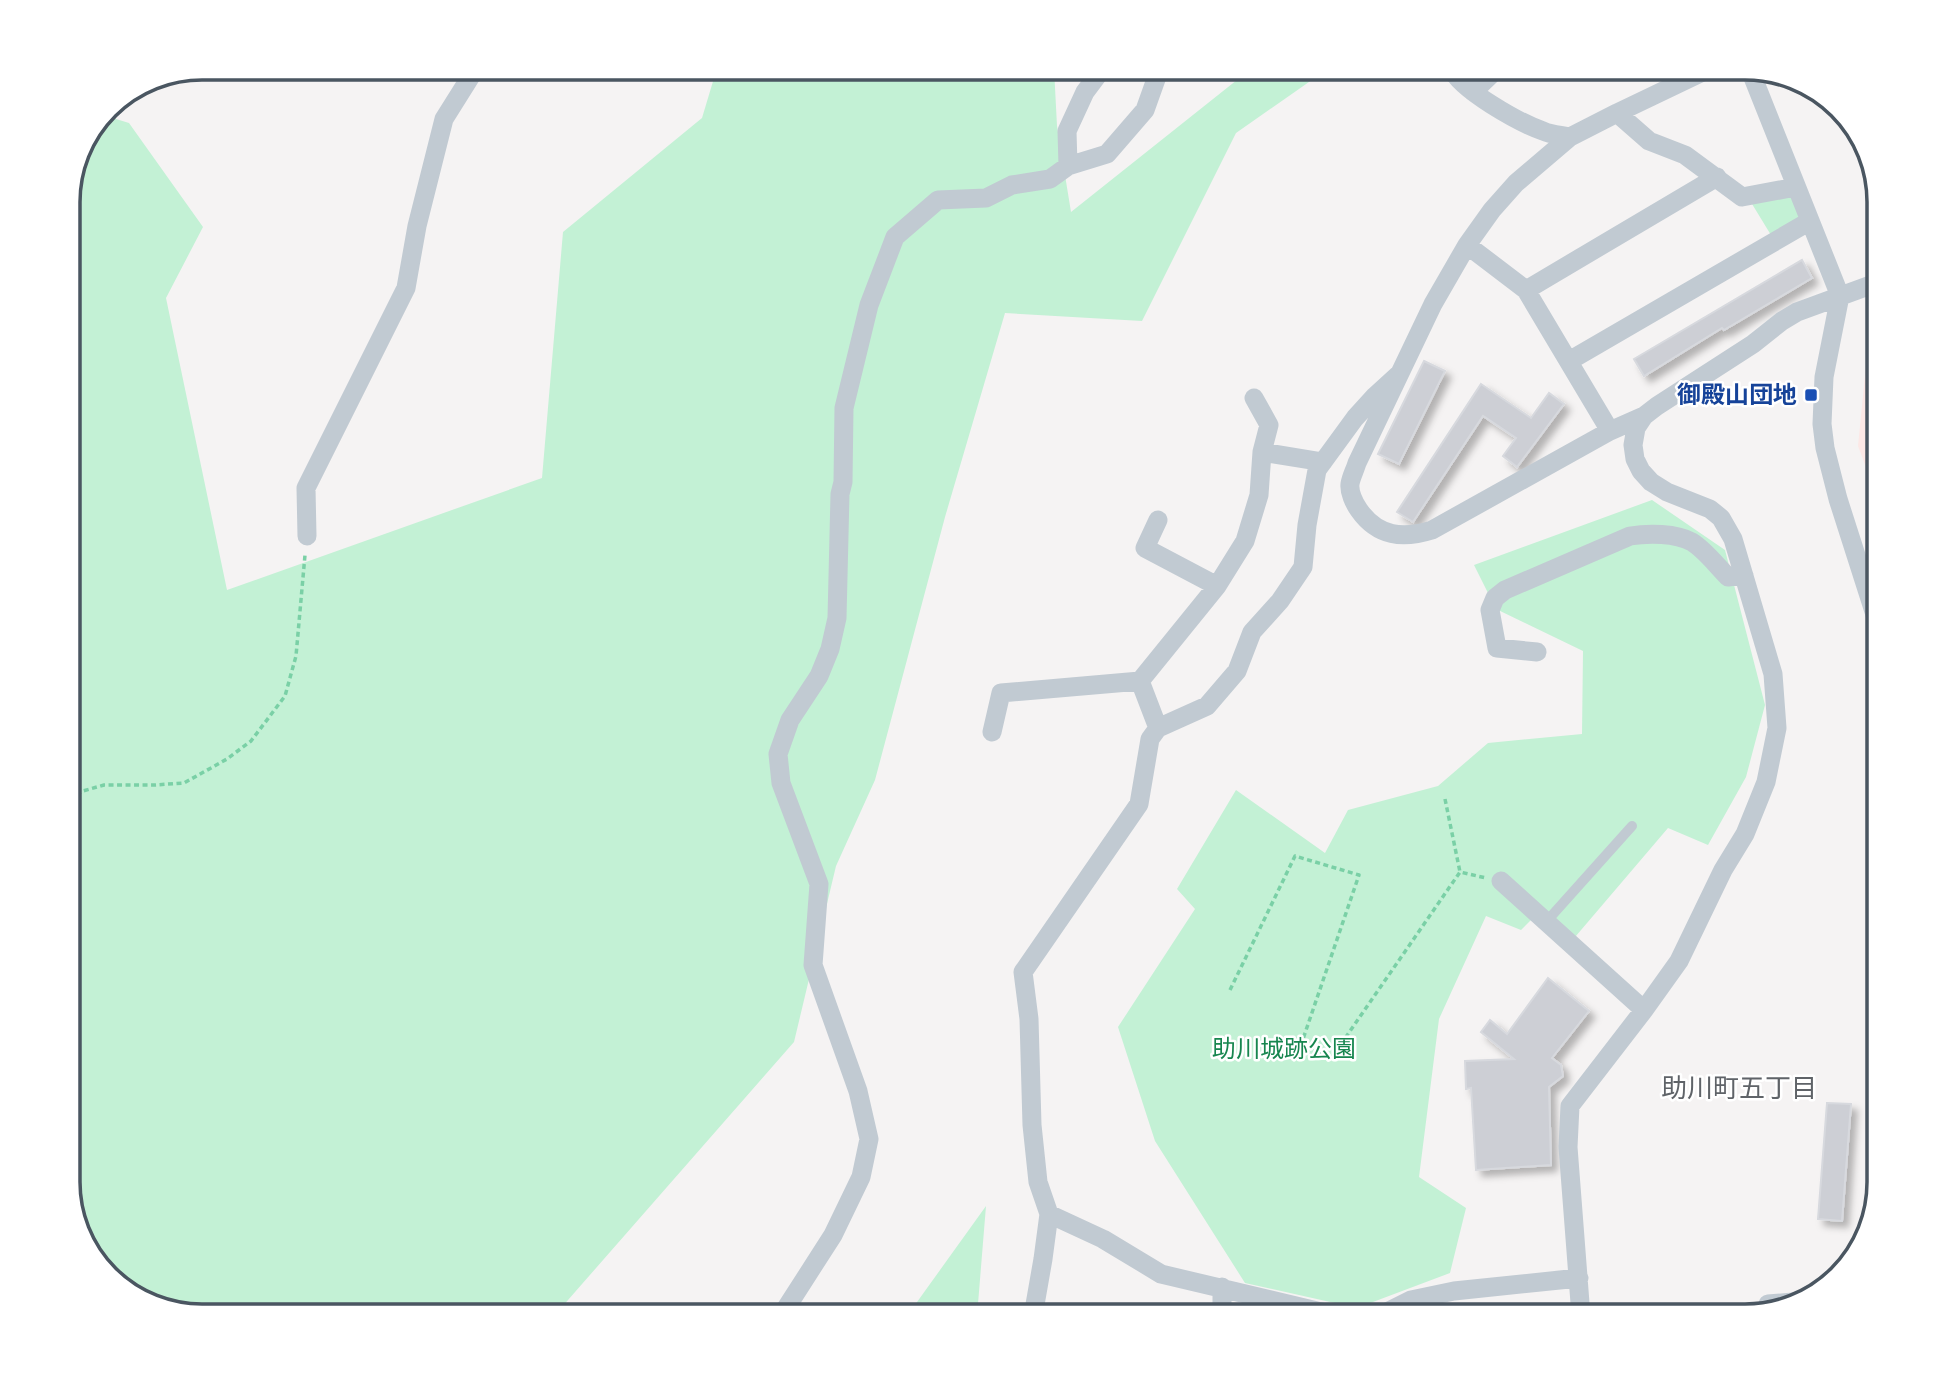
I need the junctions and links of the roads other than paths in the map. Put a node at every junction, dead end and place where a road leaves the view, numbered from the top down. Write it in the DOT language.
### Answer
graph roads {
  1 [pos="468,80"];
  2 [pos="1094,80"];
  3 [pos="1156,80"];
  4 [pos="1460,80"];
  5 [pos="1486,80"];
  6 [pos="1686,80"];
  7 [pos="1754,81"];
  8 [pos="1473,92"];
  9 [pos="1617,113"];
  10 [pos="1570,137"];
  11 [pos="1068,166"];
  12 [pos="1717,177"];
  13 [pos="1796,187"];
  14 [pos="1810,221"];
  15 [pos="1467,245"];
  16 [pos="1867,286"];
  17 [pos="1526,290"];
  18 [pos="1840,296"];
  19 [pos="1569,361"];
  20 [pos="1398,375"];
  21 [pos="1254,398"];
  22 [pos="1644,416"];
  23 [pos="1610,431"];
  24 [pos="1262,452"];
  25 [pos="1323,462"];
  26 [pos="1158,520"];
  27 [pos="307,536"];
  28 [pos="1744,575"];
  29 [pos="1217,586"];
  30 [pos="1867,590"];
  31 [pos="1537,652"];
  32 [pos="1140,681"];
  33 [pos="1158,728"];
  34 [pos="992,732"];
  35 [pos="1632,826"];
  36 [pos="1501,881"];
  37 [pos="1546,922"];
  38 [pos="1644,1010"];
  39 [pos="1049,1214"];
  40 [pos="1578,1278"];
  41 [pos="1222,1287"];
  42 [pos="789,1304"];
  43 [pos="1034,1304"];
  44 [pos="1222,1304"];
  45 [pos="1290,1304"];
  46 [pos="1403,1304"];
  47 [pos="1580,1304"];
  1 -- 27 [label="street"];
  2 -- 11 [label="street"];
  3 -- 11 [label="street"];
  4 -- 8 [label="street"];
  5 -- 8 [label="street"];
  6 -- 9 [label="street"];
  7 -- 13 [label="street"];
  8 -- 10 [label="street"];
  9 -- 10 [label="street"];
  9 -- 12 [label="street"];
  10 -- 15 [label="street"];
  11 -- 42 [label="street"];
  12 -- 13 [label="street"];
  12 -- 17 [label="street"];
  13 -- 14 [label="street"];
  14 -- 18 [label="street"];
  14 -- 19 [label="street"];
  15 -- 17 [label="street"];
  15 -- 20 [label="street"];
  16 -- 18 [label="street"];
  17 -- 19 [label="street"];
  18 -- 22 [label="street"];
  18 -- 30 [label="street"];
  19 -- 23 [label="street"];
  20 -- 23 [label="street"];
  20 -- 25 [label="street"];
  21 -- 24 [label="street"];
  22 -- 23 [label="street"];
  22 -- 28 [label="street"];
  24 -- 25 [label="street"];
  24 -- 29 [label="street"];
  25 -- 33 [label="street"];
  26 -- 29 [label="street"];
  28 -- 31 [label="street"];
  28 -- 38 [label="street"];
  29 -- 32 [label="street"];
  32 -- 33 [label="street"];
  32 -- 34 [label="street"];
  33 -- 39 [label="street"];
  35 -- 37 [label="lane"];
  36 -- 37 [label="street"];
  37 -- 38 [label="street"];
  38 -- 40 [label="street"];
  39 -- 41 [label="street"];
  39 -- 43 [label="street"];
  40 -- 46 [label="street"];
  40 -- 47 [label="street"];
  41 -- 44 [label="street"];
  41 -- 45 [label="street"];
}
